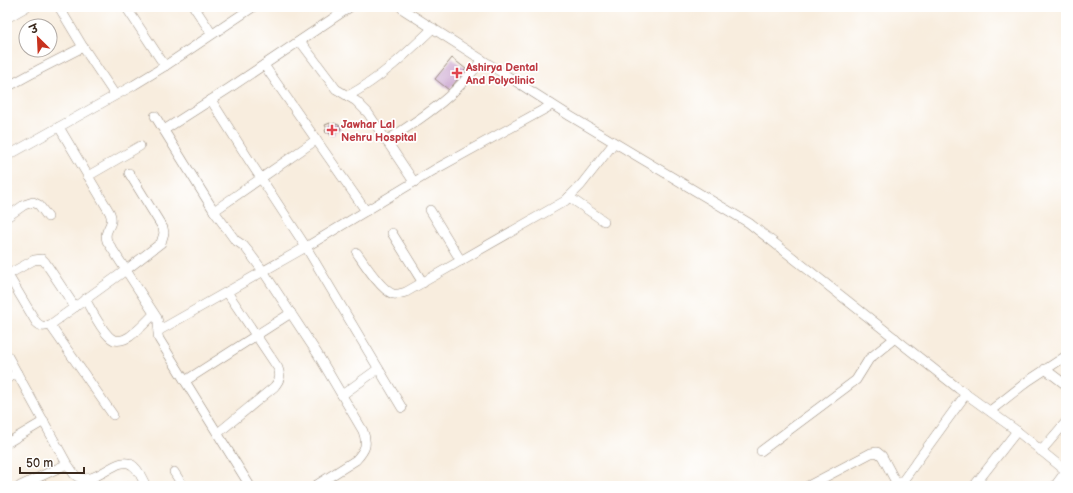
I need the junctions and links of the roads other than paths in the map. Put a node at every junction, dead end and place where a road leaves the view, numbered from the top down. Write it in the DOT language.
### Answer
graph roads {
  1 [pos="26,7"];
  2 [pos="59,7"];
  3 [pos="126,7"];
  4 [pos="194,7"];
  5 [pos="252,7"];
  6 [pos="350,7"];
  7 [pos="401,7"];
  8 [pos="7,18"];
  9 [pos="433,28"];
  10 [pos="212,34"];
  11 [pos="300,41"];
  12 [pos="83,47"];
  13 [pos="482,60"];
  14 [pos="264,65"];
  15 [pos="165,66"];
  16 [pos="7,87"];
  17 [pos="115,95"];
  18 [pos="348,96"];
  19 [pos="211,100"];
  20 [pos="552,105"];
  21 [pos="155,116"];
  22 [pos="59,126"];
  23 [pos="164,130"];
  24 [pos="316,140"];
  25 [pos="386,141"];
  26 [pos="614,143"];
  27 [pos="140,146"];
  28 [pos="7,156"];
  29 [pos="129,174"];
  30 [pos="88,176"];
  31 [pos="261,178"];
  32 [pos="414,182"];
  33 [pos="569,198"];
  34 [pos="430,210"];
  35 [pos="214,211"];
  36 [pos="366,211"];
  37 [pos="7,217"];
  38 [pos="48,217"];
  39 [pos="604,221"];
  40 [pos="392,233"];
  41 [pos="306,247"];
  42 [pos="357,253"];
  43 [pos="461,261"];
  44 [pos="126,270"];
  45 [pos="263,271"];
  46 [pos="7,275"];
  47 [pos="423,283"];
  48 [pos="227,292"];
  49 [pos="85,299"];
  50 [pos="75,307"];
  51 [pos="291,313"];
  52 [pos="154,314"];
  53 [pos="50,324"];
  54 [pos="158,331"];
  55 [pos="257,336"];
  56 [pos="894,338"];
  57 [pos="7,355"];
  58 [pos="1066,356"];
  59 [pos="378,369"];
  60 [pos="1045,369"];
  61 [pos="17,373"];
  62 [pos="7,379"];
  63 [pos="185,381"];
  64 [pos="1066,385"];
  65 [pos="966,394"];
  66 [pos="342,395"];
  67 [pos="402,408"];
  68 [pos="990,411"];
  69 [pos="113,415"];
  70 [pos="44,420"];
  71 [pos="1066,422"];
  72 [pos="1017,431"];
  73 [pos="218,433"];
  74 [pos="7,443"];
  75 [pos="761,451"];
  76 [pos="1041,451"];
  77 [pos="67,464"];
  78 [pos="1066,471"];
  79 [pos="174,472"];
  80 [pos="20,486"];
  81 [pos="146,486"];
  82 [pos="183,486"];
  83 [pos="250,486"];
  84 [pos="315,486"];
  85 [pos="808,486"];
  86 [pos="898,486"];
  87 [pos="974,486"];
  88 [pos="1055,486"];
  1 -- 8 [label="street"];
  2 -- 12 [label="street"];
  3 -- 15 [label="street"];
  4 -- 10 [label="street"];
  5 -- 10 [label="street"];
  6 -- 11 [label="street"];
  7 -- 9 [label="street"];
  9 -- 13 [label="street"];
  9 -- 18 [label="street"];
  10 -- 15 [label="street"];
  11 -- 14 [label="street"];
  11 -- 18 [label="street"];
  12 -- 16 [label="street"];
  12 -- 17 [label="street"];
  13 -- 20 [label="street"];
  13 -- 25 [label="street"];
  14 -- 19 [label="street"];
  14 -- 24 [label="street"];
  15 -- 17 [label="street"];
  17 -- 22 [label="street"];
  18 -- 25 [label="street"];
  19 -- 23 [label="street"];
  19 -- 31 [label="street"];
  20 -- 26 [label="street"];
  20 -- 32 [label="street"];
  21 -- 23 [label="street"];
  22 -- 28 [label="street"];
  22 -- 30 [label="street"];
  23 -- 35 [label="street"];
  24 -- 31 [label="street"];
  24 -- 36 [label="street"];
  25 -- 32 [label="street"];
  26 -- 33 [label="street"];
  26 -- 56 [label="street"];
  27 -- 30 [label="street"];
  29 -- 44 [label="street"];
  30 -- 44 [label="street"];
  31 -- 35 [label="street"];
  31 -- 41 [label="street"];
  32 -- 36 [label="street"];
  33 -- 39 [label="street"];
  33 -- 43 [label="street"];
  34 -- 43 [label="street"];
  35 -- 45 [label="street"];
  36 -- 41 [label="street"];
  37 -- 38 [label="street"];
  40 -- 47 [label="street"];
  41 -- 45 [label="street"];
  41 -- 59 [label="street"];
  42 -- 47 [label="street"];
  43 -- 47 [label="street"];
  44 -- 49 [label="street"];
  44 -- 52 [label="street"];
  45 -- 48 [label="street"];
  45 -- 51 [label="street"];
  46 -- 50 [label="street"];
  46 -- 53 [label="street"];
  48 -- 54 [label="street"];
  48 -- 55 [label="street"];
  49 -- 50 [label="street"];
  49 -- 52 [label="street"];
  50 -- 53 [label="street"];
  51 -- 55 [label="street"];
  51 -- 66 [label="street"];
  52 -- 54 [label="street"];
  53 -- 69 [label="street"];
  54 -- 63 [label="street"];
  55 -- 63 [label="street"];
  55 -- 73 [label="street"];
  56 -- 65 [label="street"];
  56 -- 75 [label="street"];
  57 -- 61 [label="street"];
  58 -- 60 [label="street"];
  59 -- 66 [label="street"];
  59 -- 67 [label="street"];
  60 -- 64 [label="street"];
  60 -- 68 [label="street"];
  61 -- 62 [label="street"];
  61 -- 70 [label="street"];
  63 -- 73 [label="street"];
  65 -- 68 [label="street"];
  65 -- 86 [label="street"];
  66 -- 84 [label="street"];
  68 -- 72 [label="street"];
  70 -- 74 [label="street"];
  70 -- 77 [label="street"];
  71 -- 76 [label="street"];
  72 -- 76 [label="street"];
  72 -- 87 [label="street"];
  73 -- 83 [label="street"];
  76 -- 78 [label="street"];
  77 -- 80 [label="street"];
  77 -- 81 [label="street"];
  78 -- 88 [label="street"];
  79 -- 82 [label="street"];
  85 -- 86 [label="street"];
}
